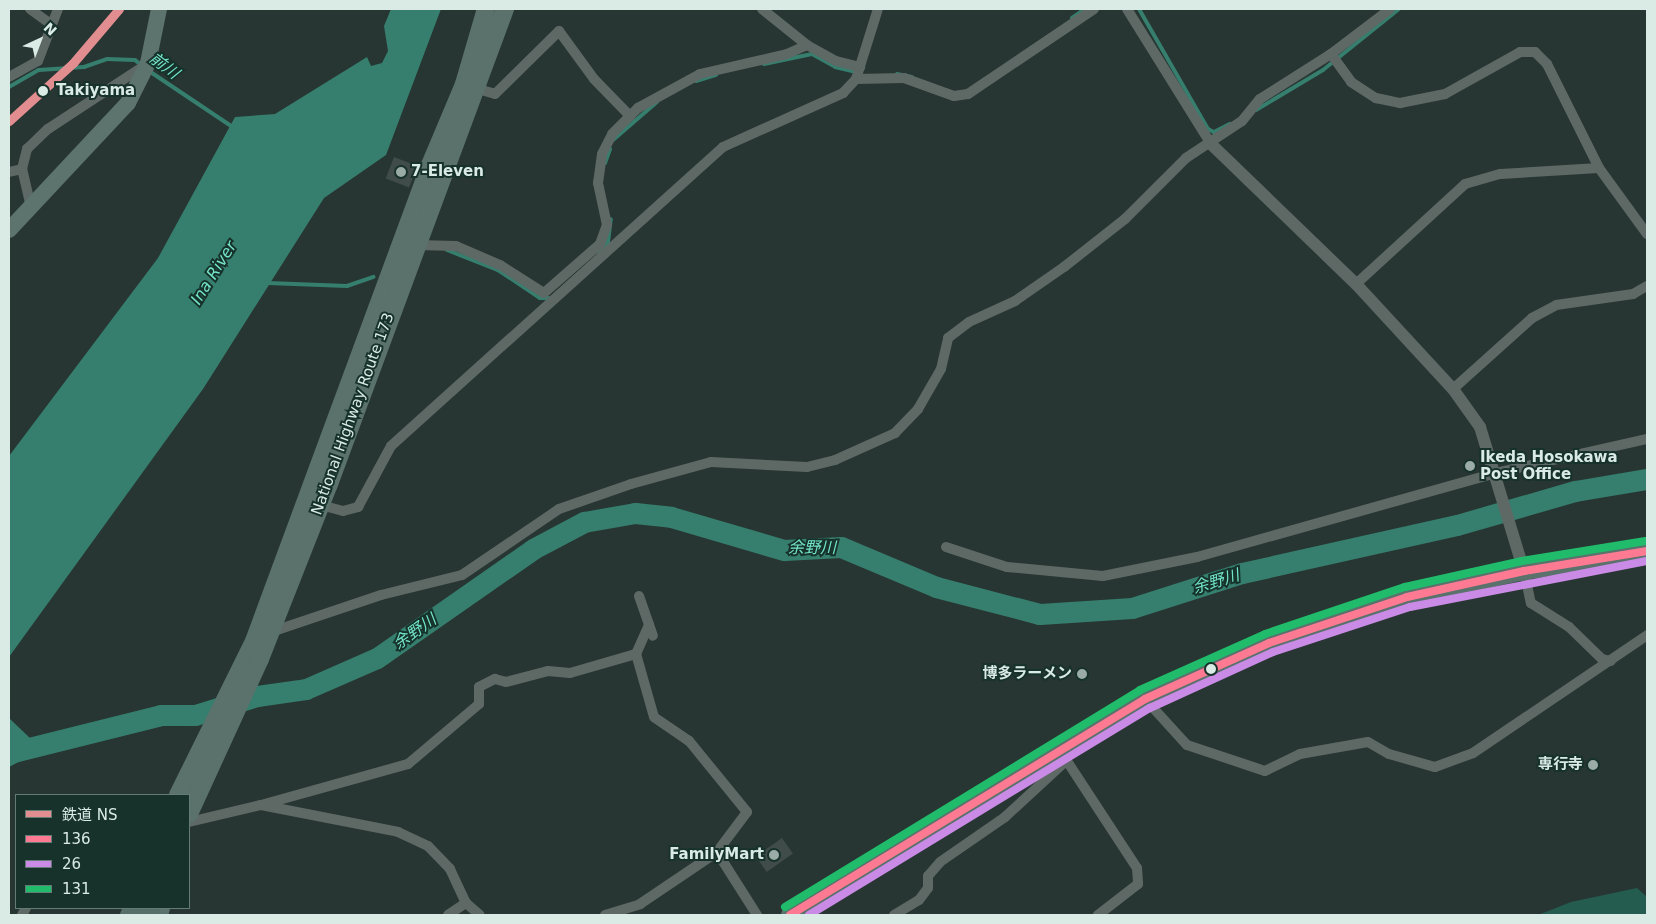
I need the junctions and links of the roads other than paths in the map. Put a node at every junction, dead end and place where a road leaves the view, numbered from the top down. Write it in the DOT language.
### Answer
graph roads {
  1 [pos="30,9"];
  2 [pos="58,9"];
  3 [pos="159,9"];
  4 [pos="486,9"];
  5 [pos="505,9"];
  6 [pos="762,9"];
  7 [pos="878,9"];
  8 [pos="1094,9"];
  9 [pos="1126,9"];
  10 [pos="1385,10"];
  11 [pos="51,24"];
  12 [pos="807,45"];
  13 [pos="1331,54"];
  14 [pos="148,63"];
  15 [pos="860,67"];
  16 [pos="9,77"];
  17 [pos="856,79"];
  18 [pos="470,86"];
  19 [pos="630,116"];
  20 [pos="1211,144"];
  21 [pos="1599,168"];
  22 [pos="22,169"];
  23 [pos="9,172"];
  24 [pos="30,203"];
  25 [pos="9,230"];
  26 [pos="1647,234"];
  27 [pos="600,244"];
  28 [pos="416,245"];
  29 [pos="608,254"];
  30 [pos="1356,284"];
  31 [pos="1647,286"];
  32 [pos="1453,389"];
  33 [pos="1647,438"];
  34 [pos="1497,477"];
  35 [pos="312,502"];
  36 [pos="946,547"];
  37 [pos="1647,551"];
  38 [pos="1522,562"];
  39 [pos="640,596"];
  40 [pos="649,625"];
  41 [pos="1647,635"];
  42 [pos="653,636"];
  43 [pos="261,637"];
  44 [pos="636,654"];
  45 [pos="1611,661"];
  46 [pos="1144,699"];
  47 [pos="218,733"];
  48 [pos="1063,754"];
  49 [pos="179,794"];
  50 [pos="261,804"];
  51 [pos="190,811"];
  52 [pos="190,822"];
  53 [pos="717,852"];
  54 [pos="466,902"];
  55 [pos="448,915"];
  56 [pos="480,915"];
  57 [pos="605,915"];
  58 [pos="757,915"];
  59 [pos="790,915"];
  60 [pos="894,915"];
  61 [pos="1098,915"];
  1 -- 11 [label="street"];
  2 -- 11 [label="street"];
  3 -- 14 [label="main road"];
  4 -- 18 [label="highway, National Highway Route 173"];
  5 -- 18 [label="highway, National Highway Route 173"];
  6 -- 12 [label="street"];
  7 -- 15 [label="street"];
  8 -- 17 [label="street"];
  9 -- 20 [label="street"];
  10 -- 13 [label="street"];
  11 -- 16 [label="street"];
  12 -- 15 [label="street"];
  12 -- 19 [label="street"];
  13 -- 20 [label="street"];
  13 -- 21 [label="street"];
  14 -- 22 [label="street"];
  14 -- 24 [label="main road"];
  15 -- 17 [label="street"];
  17 -- 29 [label="street"];
  18 -- 19 [label="street"];
  18 -- 28 [label="highway, National Highway Route 173"];
  18 -- 35 [label="highway, National Highway Route 173"];
  19 -- 27 [label="street"];
  20 -- 30 [label="street"];
  20 -- 43 [label="street"];
  21 -- 26 [label="street"];
  21 -- 30 [label="street"];
  22 -- 23 [label="street"];
  22 -- 24 [label="street"];
  24 -- 25 [label="main road"];
  27 -- 28 [label="street"];
  27 -- 29 [label="street"];
  28 -- 35 [label="highway, National Highway Route 173"];
  29 -- 35 [label="street"];
  30 -- 32 [label="street"];
  31 -- 32 [label="street"];
  32 -- 34 [label="street"];
  33 -- 34 [label="street"];
  34 -- 36 [label="street"];
  34 -- 38 [label="street"];
  35 -- 43 [label="highway, National Highway Route 173"];
  37 -- 38 [label="highway"];
  38 -- 45 [label="street"];
  38 -- 46 [label="highway"];
  39 -- 40 [label="street"];
  40 -- 42 [label="street"];
  40 -- 44 [label="street"];
  41 -- 45 [label="street"];
  43 -- 47 [label="highway, National Highway Route 173"];
  44 -- 50 [label="street"];
  44 -- 53 [label="street"];
  45 -- 46 [label="street"];
  46 -- 48 [label="highway"];
  47 -- 49 [label="highway, National Highway Route 173"];
  47 -- 51 [label="highway, National Highway Route 173"];
  48 -- 59 [label="highway"];
  48 -- 60 [label="street"];
  48 -- 61 [label="street"];
  50 -- 52 [label="street"];
  50 -- 54 [label="street"];
  53 -- 57 [label="street"];
  53 -- 58 [label="street"];
  54 -- 55 [label="street"];
  54 -- 56 [label="street"];
}
